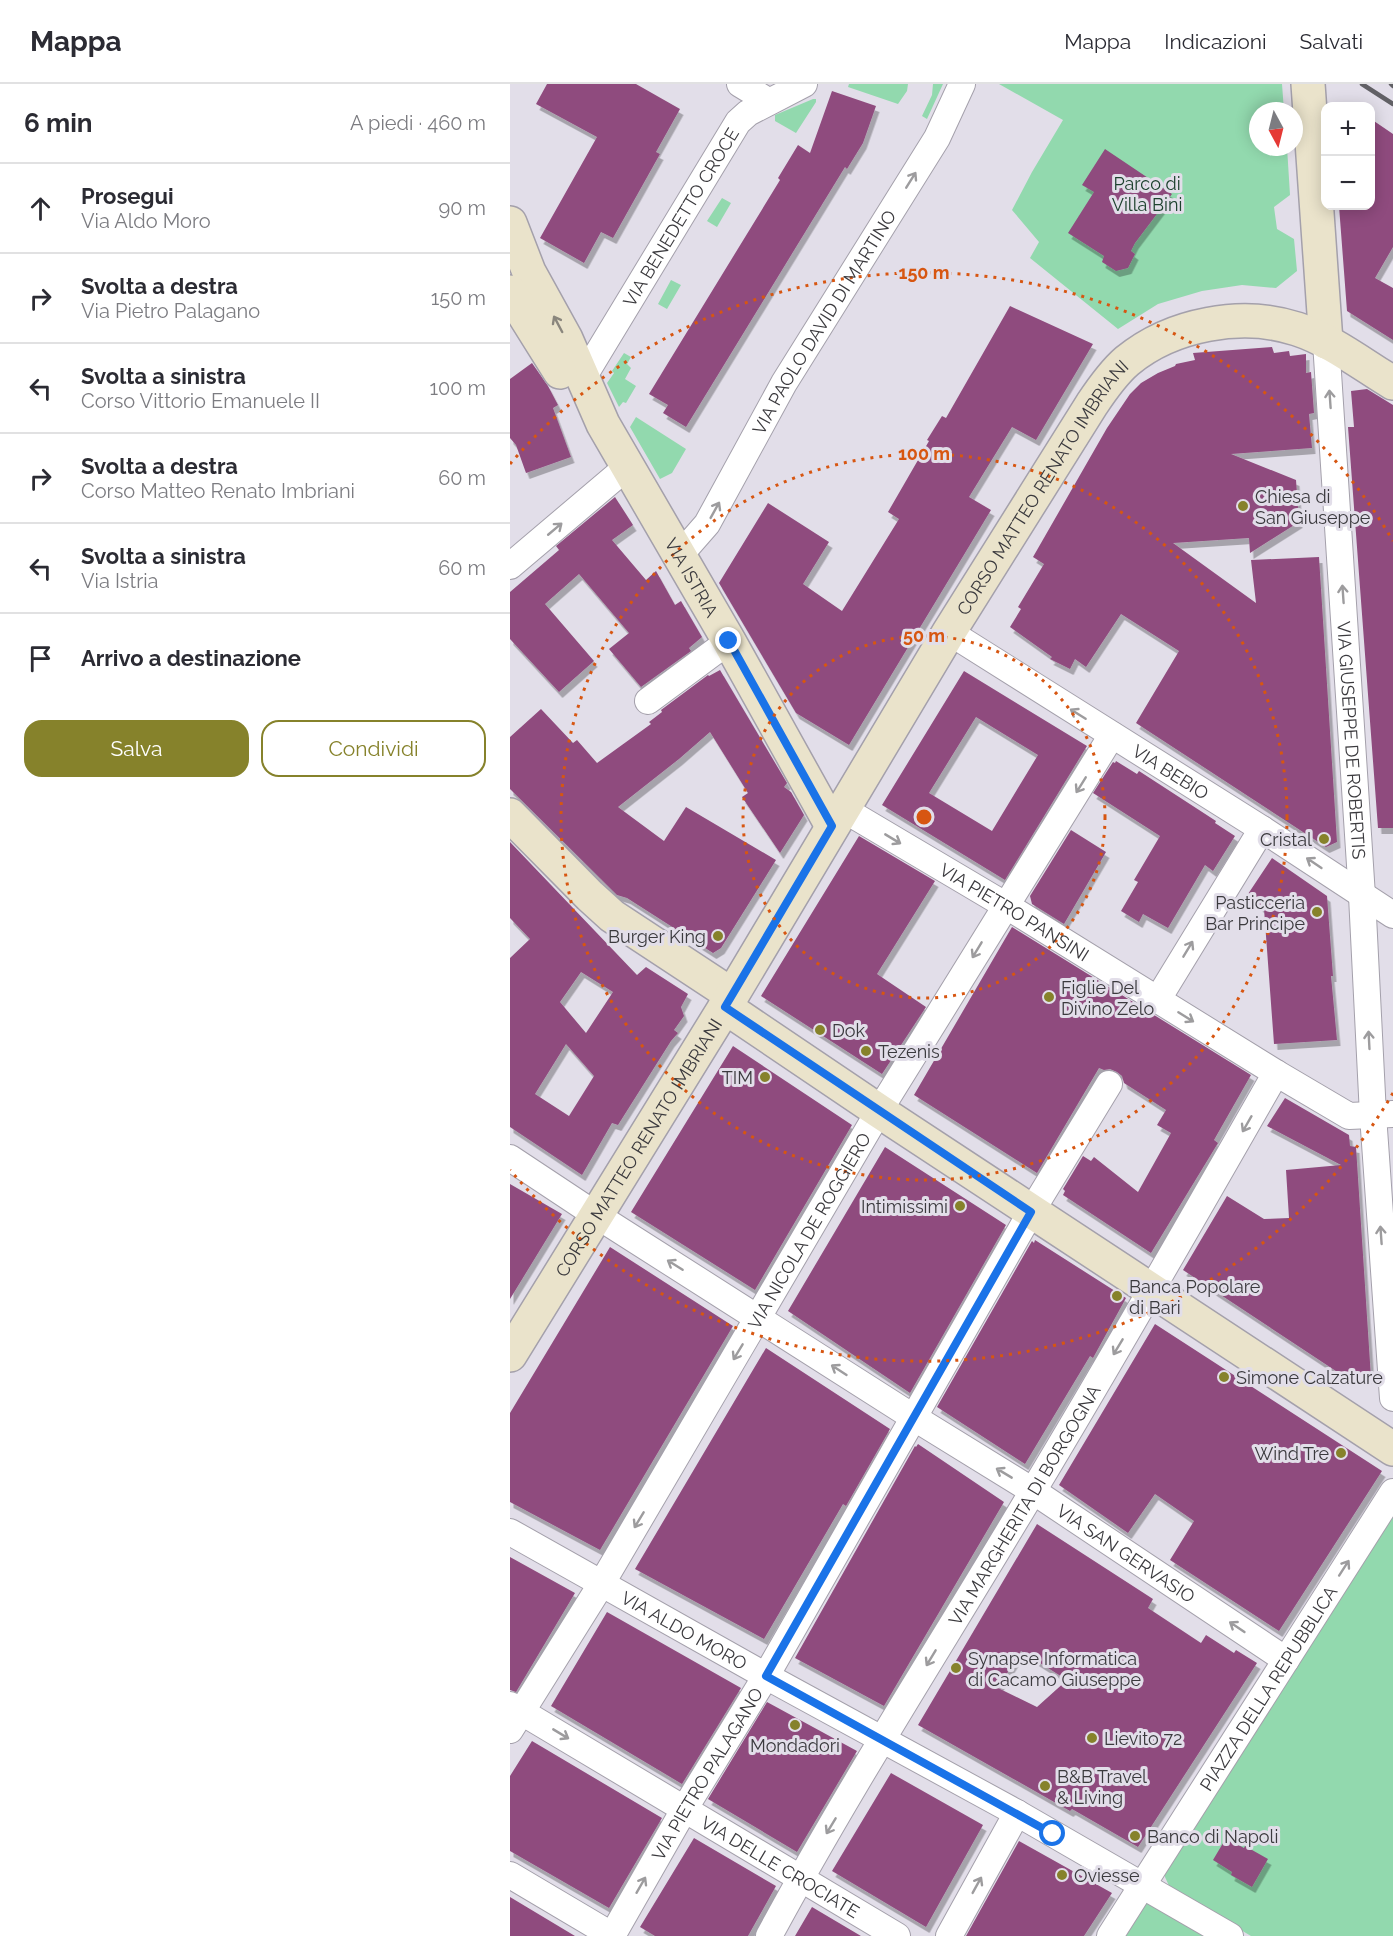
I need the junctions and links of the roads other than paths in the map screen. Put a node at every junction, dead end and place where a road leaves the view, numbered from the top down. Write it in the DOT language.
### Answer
graph roads {
  1 [pos="740,84"];
  2 [pos="804,84"];
  3 [pos="962,84"];
  4 [pos="1308,84"];
  5 [pos="768,101"];
  6 [pos="510,223"];
  7 [pos="510,292"];
  8 [pos="1326,342"];
  9 [pos="584,376"];
  10 [pos="1393,383"];
  11 [pos="603,424"];
  12 [pos="627,467"];
  13 [pos="679,556"];
  14 [pos="510,566"];
  15 [pos="949,632"];
  16 [pos="729,641"];
  17 [pos="648,701"];
  18 [pos="1112,735"];
  19 [pos="510,815"];
  20 [pos="838,818"];
  21 [pos="1262,829"];
  22 [pos="1362,896"];
  23 [pos="1005,905"];
  24 [pos="1393,915"];
  25 [pos="1158,999"];
  26 [pos="729,1001"];
  27 [pos="1276,1073"];
  28 [pos="1109,1084"];
  29 [pos="879,1111"];
  30 [pos="1383,1114"];
  31 [pos="510,1158"];
  32 [pos="1031,1212"];
  33 [pos="596,1215"];
  34 [pos="1151,1291"];
  35 [pos="759,1318"];
  36 [pos="510,1355"];
  37 [pos="1393,1398"];
  38 [pos="913,1418"];
  39 [pos="1393,1449"];
  40 [pos="1033,1491"];
  41 [pos="1393,1492"];
  42 [pos="510,1532"];
  43 [pos="602,1583"];
  44 [pos="1286,1660"];
  45 [pos="766,1676"];
  46 [pos="514,1715"];
  47 [pos="882,1740"];
  48 [pos="686,1808"];
  49 [pos="1017,1813"];
  50 [pos="510,1875"];
  51 [pos="800,1878"];
  52 [pos="1142,1885"];
  53 [pos="613,1936"];
  54 [pos="768,1936"];
  55 [pos="897,1936"];
  56 [pos="949,1936"];
  57 [pos="1110,1936"];
  58 [pos="1230,1936"];
  1 -- 5 [label="street"];
  2 -- 5 [label="street, VIA BENEDETTO CROCE"];
  13 -- 3 [label="street, VIA PAOLO DAVID DI MARTINO, one-way"];
  4 -- 8 [label="street, VIA GIUSEPPE DE ROBERTIS"];
  5 -- 9 [label="street, VIA BENEDETTO CROCE"];
  9 -- 6 [label="street, VIA ISTRIA, one-way"];
  7 -- 11 [label="street, VIA ISTRIA"];
  8 -- 10 [label="street, CORSO MATTEO RENATO IMBRIANI"];
  8 -- 15 [label="street, CORSO MATTEO RENATO IMBRIANI"];
  22 -- 8 [label="street, VIA GIUSEPPE DE ROBERTIS, one-way"];
  9 -- 11 [label="street, VIA ISTRIA"];
  11 -- 12 [label="street, VIA ISTRIA"];
  12 -- 13 [label="street, VIA ISTRIA"];
  14 -- 12 [label="street, one-way"];
  13 -- 16 [label="street, VIA ISTRIA"];
  18 -- 15 [label="street, VIA BEBIO, one-way"];
  15 -- 20 [label="street, CORSO MATTEO RENATO IMBRIANI"];
  16 -- 17 [label="street"];
  16 -- 20 [label="street, VIA ISTRIA"];
  18 -- 21 [label="street, VIA BEBIO"];
  18 -- 23 [label="street, VIA NICOLA DE ROGGIERO, one-way"];
  19 -- 26 [label="street"];
  20 -- 23 [label="street, VIA PIETRO PANSINI, one-way"];
  20 -- 26 [label="street, CORSO MATTEO RENATO IMBRIANI"];
  22 -- 21 [label="street, VIA BEBIO, one-way"];
  25 -- 21 [label="street, one-way"];
  22 -- 24 [label="street, VIA BEBIO"];
  30 -- 22 [label="street, VIA GIUSEPPE DE ROBERTIS, one-way"];
  23 -- 25 [label="street, VIA PIETRO PANSINI"];
  23 -- 29 [label="street, VIA NICOLA DE ROGGIERO, one-way"];
  25 -- 27 [label="street, VIA PIETRO PANSINI, one-way"];
  26 -- 29 [label="street"];
  26 -- 33 [label="street, CORSO MATTEO RENATO IMBRIANI"];
  27 -- 30 [label="street, VIA PIETRO PANSINI"];
  27 -- 34 [label="street, VIA MARGHERITA DI BORGOGNA, one-way"];
  28 -- 32 [label="street, VIA PIETRO PALAGANO"];
  29 -- 32 [label="street"];
  29 -- 35 [label="street, VIA NICOLA DE ROGGIERO"];
  37 -- 30 [label="street, VIA GIUSEPPE DE ROBERTIS, one-way"];
  31 -- 33 [label="street, VIA SAN GERVASIO"];
  32 -- 34 [label="street"];
  32 -- 38 [label="street, VIA PIETRO PALAGANO"];
  35 -- 33 [label="street, VIA SAN GERVASIO, one-way"];
  33 -- 36 [label="street, CORSO MATTEO RENATO IMBRIANI"];
  34 -- 39 [label="street"];
  34 -- 40 [label="street, VIA MARGHERITA DI BORGOGNA, one-way"];
  38 -- 35 [label="street, VIA SAN GERVASIO, one-way"];
  35 -- 43 [label="street, VIA NICOLA DE ROGGIERO, one-way"];
  40 -- 38 [label="street, VIA SAN GERVASIO, one-way"];
  38 -- 45 [label="street, VIA PIETRO PALAGANO"];
  44 -- 40 [label="street, VIA SAN GERVASIO, one-way"];
  40 -- 47 [label="street, VIA MARGHERITA DI BORGOGNA, one-way"];
  44 -- 41 [label="street, PIAZZA DELLA REPUBBLICA, one-way"];
  42 -- 43 [label="street, VIA ALDO MORO"];
  43 -- 45 [label="street, VIA ALDO MORO"];
  43 -- 46 [label="street, VIA NICOLA DE ROGGIERO"];
  44 -- 52 [label="street, PIAZZA DELLA REPUBBLICA"];
  45 -- 47 [label="street, VIA ALDO MORO"];
  45 -- 48 [label="street, VIA PIETRO PALAGANO"];
  46 -- 48 [label="street, VIA DELLE CROCIATE, one-way"];
  47 -- 49 [label="street, VIA ALDO MORO"];
  47 -- 51 [label="street, VIA MARGHERITA DI BORGOGNA, one-way"];
  48 -- 51 [label="street, VIA DELLE CROCIATE"];
  53 -- 48 [label="street, VIA PIETRO PALAGANO, one-way"];
  49 -- 52 [label="street, VIA ALDO MORO"];
  56 -- 49 [label="street, one-way"];
  50 -- 53 [label="street"];
  51 -- 54 [label="street, VIA MARGHERITA DI BORGOGNA"];
  51 -- 55 [label="street, VIA DELLE CROCIATE"];
  52 -- 57 [label="street, PIAZZA DELLA REPUBBLICA"];
  52 -- 58 [label="street"];
}
